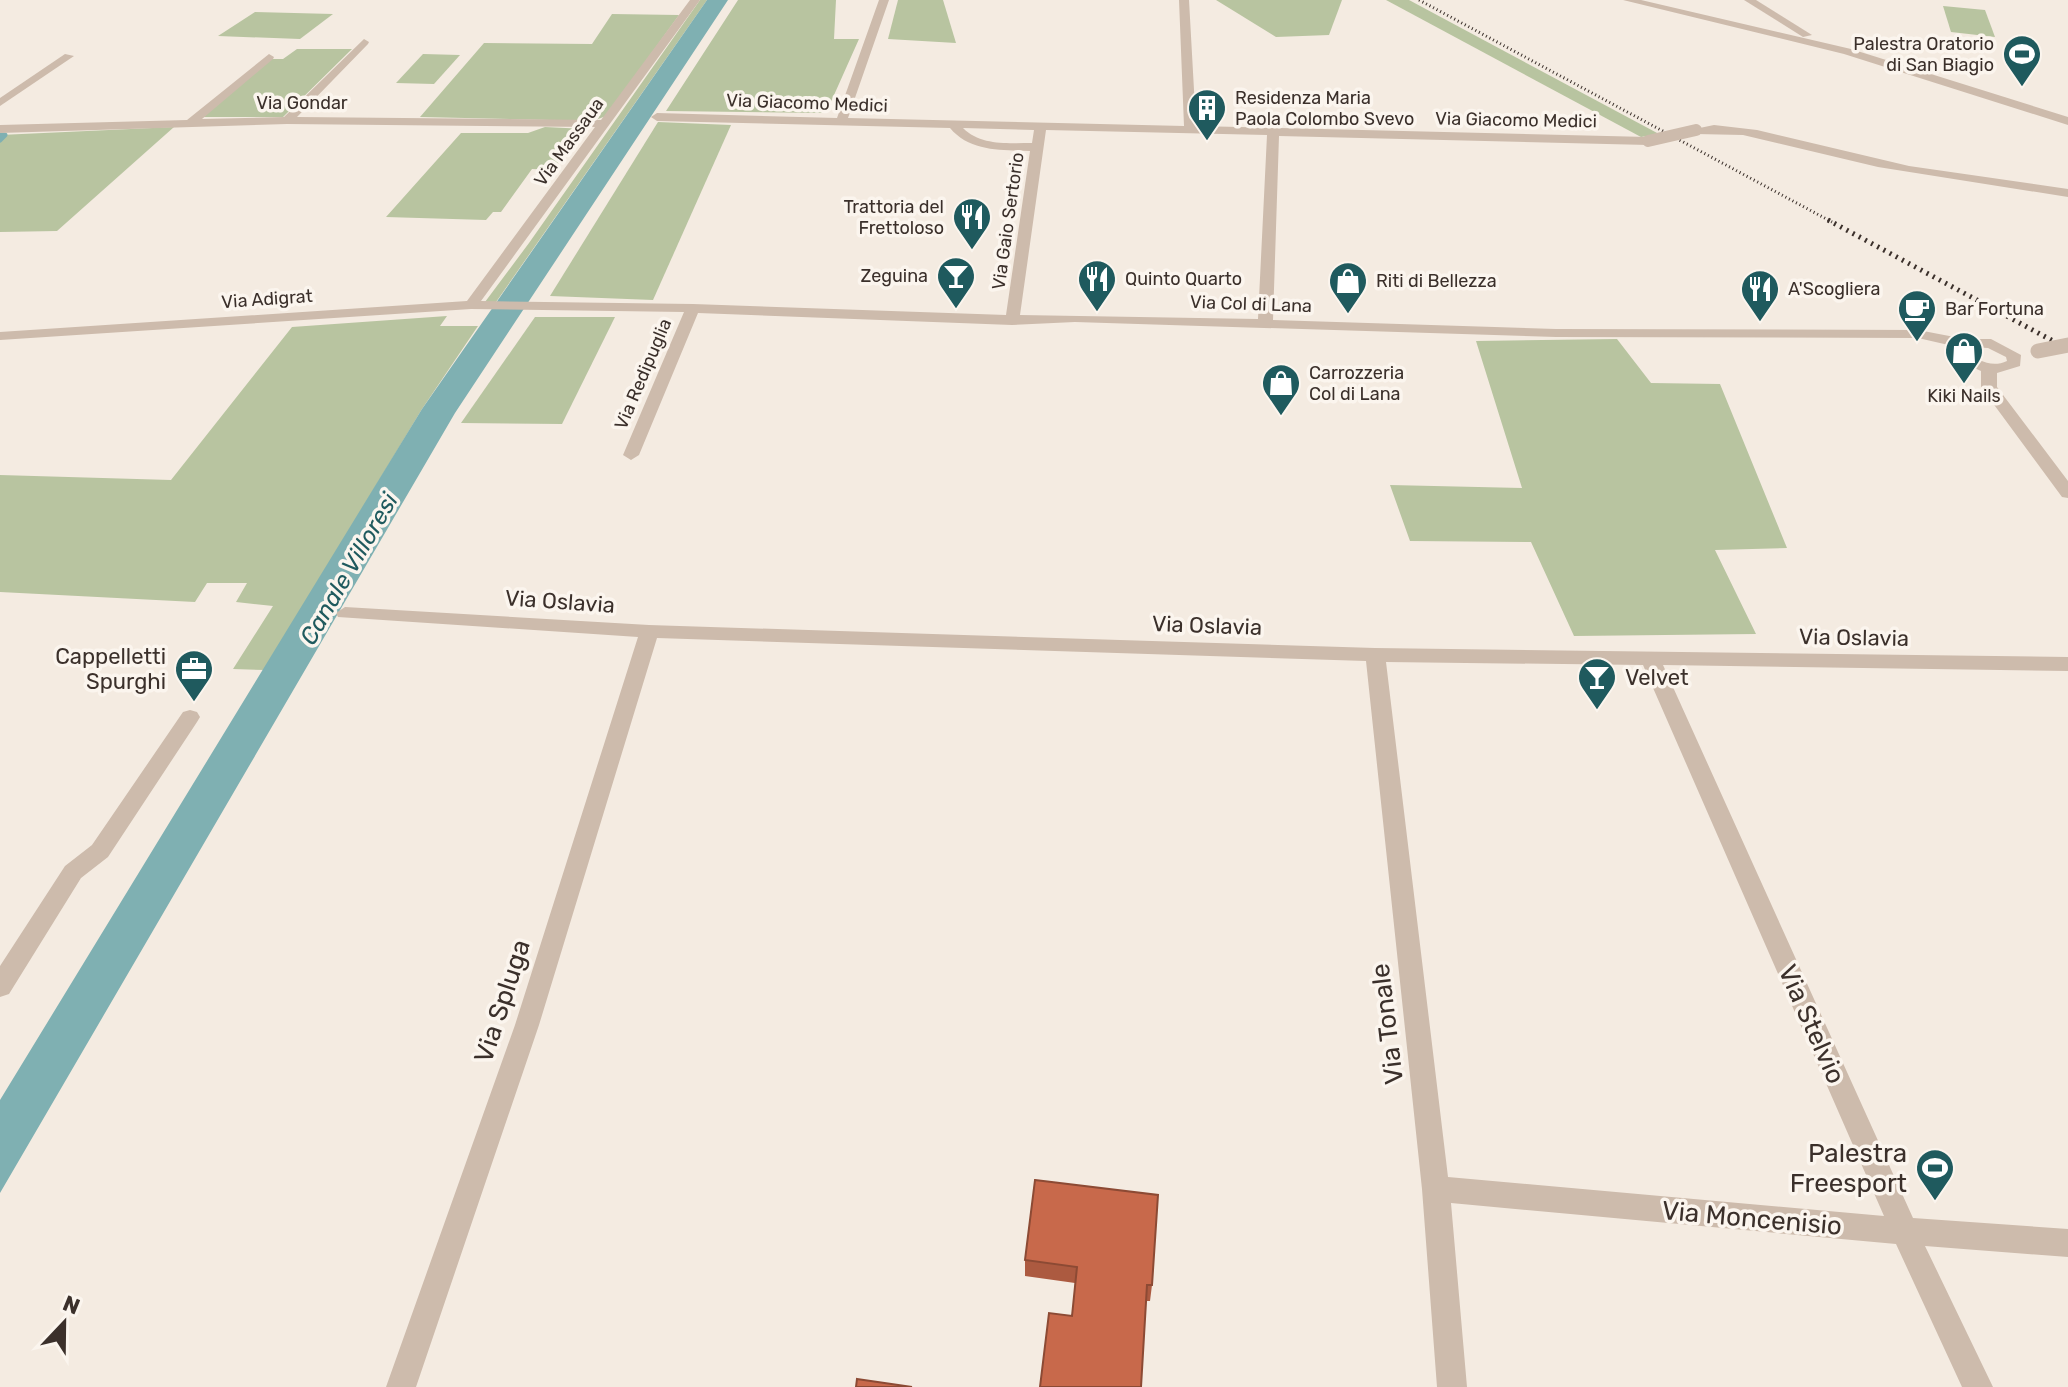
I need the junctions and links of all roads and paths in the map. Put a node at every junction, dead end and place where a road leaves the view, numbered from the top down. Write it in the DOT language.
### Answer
graph roads {
  1 [pos="695,0"];
  2 [pos="884,0"];
  3 [pos="1184,0"];
  4 [pos="1628,0"];
  5 [pos="1749,0"];
  6 [pos="364,42"];
  7 [pos="1821,44"];
  8 [pos="69,56"];
  9 [pos="269,57"];
  10 [pos="0,103"];
  11 [pos="657,117"];
  12 [pos="287,120"];
  13 [pos="2068,121"];
  14 [pos="191,122"];
  15 [pos="841,122"];
  16 [pos="604,124"];
  17 [pos="955,126"];
  18 [pos="1040,127"];
  19 [pos="0,129"];
  20 [pos="1190,131"];
  21 [pos="1273,134"];
  22 [pos="1037,147"];
  23 [pos="2068,193"];
  24 [pos="478,305"];
  25 [pos="534,306"];
  26 [pos="693,308"];
  27 [pos="1012,321"];
  28 [pos="1265,325"];
  29 [pos="0,336"];
  30 [pos="1963,343"];
  31 [pos="2068,345"];
  32 [pos="2007,351"];
  33 [pos="1989,368"];
  34 [pos="631,455"];
  35 [pos="2068,493"];
  36 [pos="345,613"];
  37 [pos="649,631"];
  38 [pos="1375,655"];
  39 [pos="1650,659"];
  40 [pos="2068,664"];
  41 [pos="190,717"];
  42 [pos="0,987"];
  43 [pos="1436,1189"];
  44 [pos="1905,1232"];
  45 [pos="2068,1243"];
  46 [pos="401,1387"];
  47 [pos="1452,1387"];
  48 [pos="1978,1387"];
  1 -- 16 [label="street, Via Massaua"];
  2 -- 15 [label="street"];
  3 -- 20 [label="street"];
  4 -- 7 [label="street"];
  5 -- 7 [label="street"];
  6 -- 12 [label="street"];
  7 -- 13 [label="street"];
  8 -- 10 [label="street"];
  9 -- 14 [label="street"];
  11 -- 15 [label="street, Via Giacomo Medici"];
  12 -- 14 [label="street, Via Gondar"];
  12 -- 16 [label="street, Via Gondar"];
  14 -- 19 [label="street, Via Gondar"];
  15 -- 17 [label="street, Via Giacomo Medici"];
  16 -- 24 [label="street, Via Massaua"];
  17 -- 18 [label="street, Via Giacomo Medici"];
  17 -- 22 [label="street, Via Giacomo Medici"];
  18 -- 20 [label="street, Via Giacomo Medici"];
  18 -- 22 [label="street, Via Gaio Sertorio"];
  20 -- 21 [label="street, Via Giacomo Medici"];
  21 -- 23 [label="street, Via Giacomo Medici, bridge"];
  21 -- 28 [label="street"];
  22 -- 27 [label="street, Via Gaio Sertorio"];
  24 -- 25 [label="street, Via Adigrat"];
  24 -- 29 [label="street, Via Adigrat"];
  25 -- 26 [label="street, Via Col di Lana"];
  26 -- 27 [label="street, Via Col di Lana"];
  26 -- 34 [label="street, Via Redipuglia"];
  27 -- 28 [label="street, Via Col di Lana"];
  28 -- 30 [label="street, Via Col di Lana"];
  30 -- 32 [label="street, Via Col di Lana"];
  30 -- 33 [label="street"];
  31 -- 32 [label="street, Via Col di Lana, bridge"];
  32 -- 33 [label="street"];
  33 -- 35 [label="street"];
  36 -- 37 [label="street, Via Oslavia"];
  37 -- 38 [label="street, Via Oslavia"];
  37 -- 46 [label="street, Via Spluga"];
  38 -- 39 [label="street, Via Oslavia"];
  38 -- 43 [label="street, Via Tonale"];
  39 -- 40 [label="street, Via Oslavia"];
  39 -- 44 [label="street, Via Stelvio"];
  41 -- 42 [label="street"];
  43 -- 44 [label="street, Via Moncenisio"];
  43 -- 47 [label="street, Via Tonale"];
  44 -- 45 [label="street, Via Moncenisio"];
  44 -- 48 [label="street, Via Stelvio"];
}
